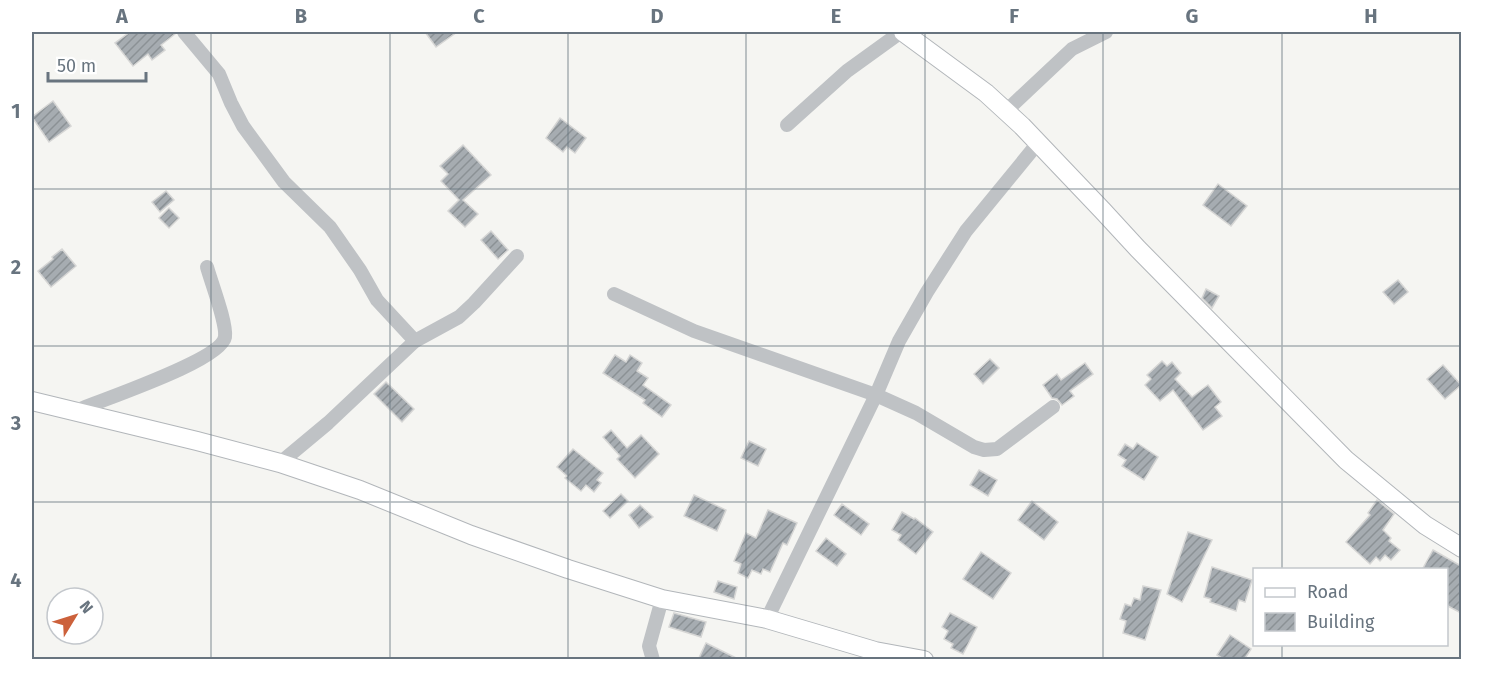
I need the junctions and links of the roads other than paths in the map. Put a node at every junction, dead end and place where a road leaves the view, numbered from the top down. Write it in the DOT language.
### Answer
graph roads {
  1 [pos="184,32"];
  2 [pos="902,32"];
  3 [pos="1106,32"];
  4 [pos="1006,111"];
  5 [pos="788,125"];
  6 [pos="1038,143"];
  7 [pos="517,255"];
  8 [pos="207,267"];
  9 [pos="614,294"];
  10 [pos="415,341"];
  11 [pos="876,395"];
  12 [pos="32,401"];
  13 [pos="1053,407"];
  14 [pos="76,411"];
  15 [pos="280,463"];
  16 [pos="1461,548"];
  17 [pos="662,599"];
  18 [pos="767,619"];
  19 [pos="653,660"];
  20 [pos="924,660"];
  1 -- 10 [label="street"];
  2 -- 4 [label="main road"];
  2 -- 5 [label="street"];
  3 -- 4 [label="street"];
  4 -- 6 [label="main road"];
  6 -- 11 [label="street"];
  6 -- 16 [label="main road"];
  7 -- 10 [label="street"];
  8 -- 14 [label="street"];
  9 -- 11 [label="street"];
  10 -- 15 [label="street"];
  11 -- 13 [label="street"];
  11 -- 18 [label="street"];
  12 -- 14 [label="main road"];
  14 -- 15 [label="main road"];
  15 -- 17 [label="main road"];
  17 -- 18 [label="main road"];
  17 -- 19 [label="street"];
  18 -- 20 [label="main road"];
}
